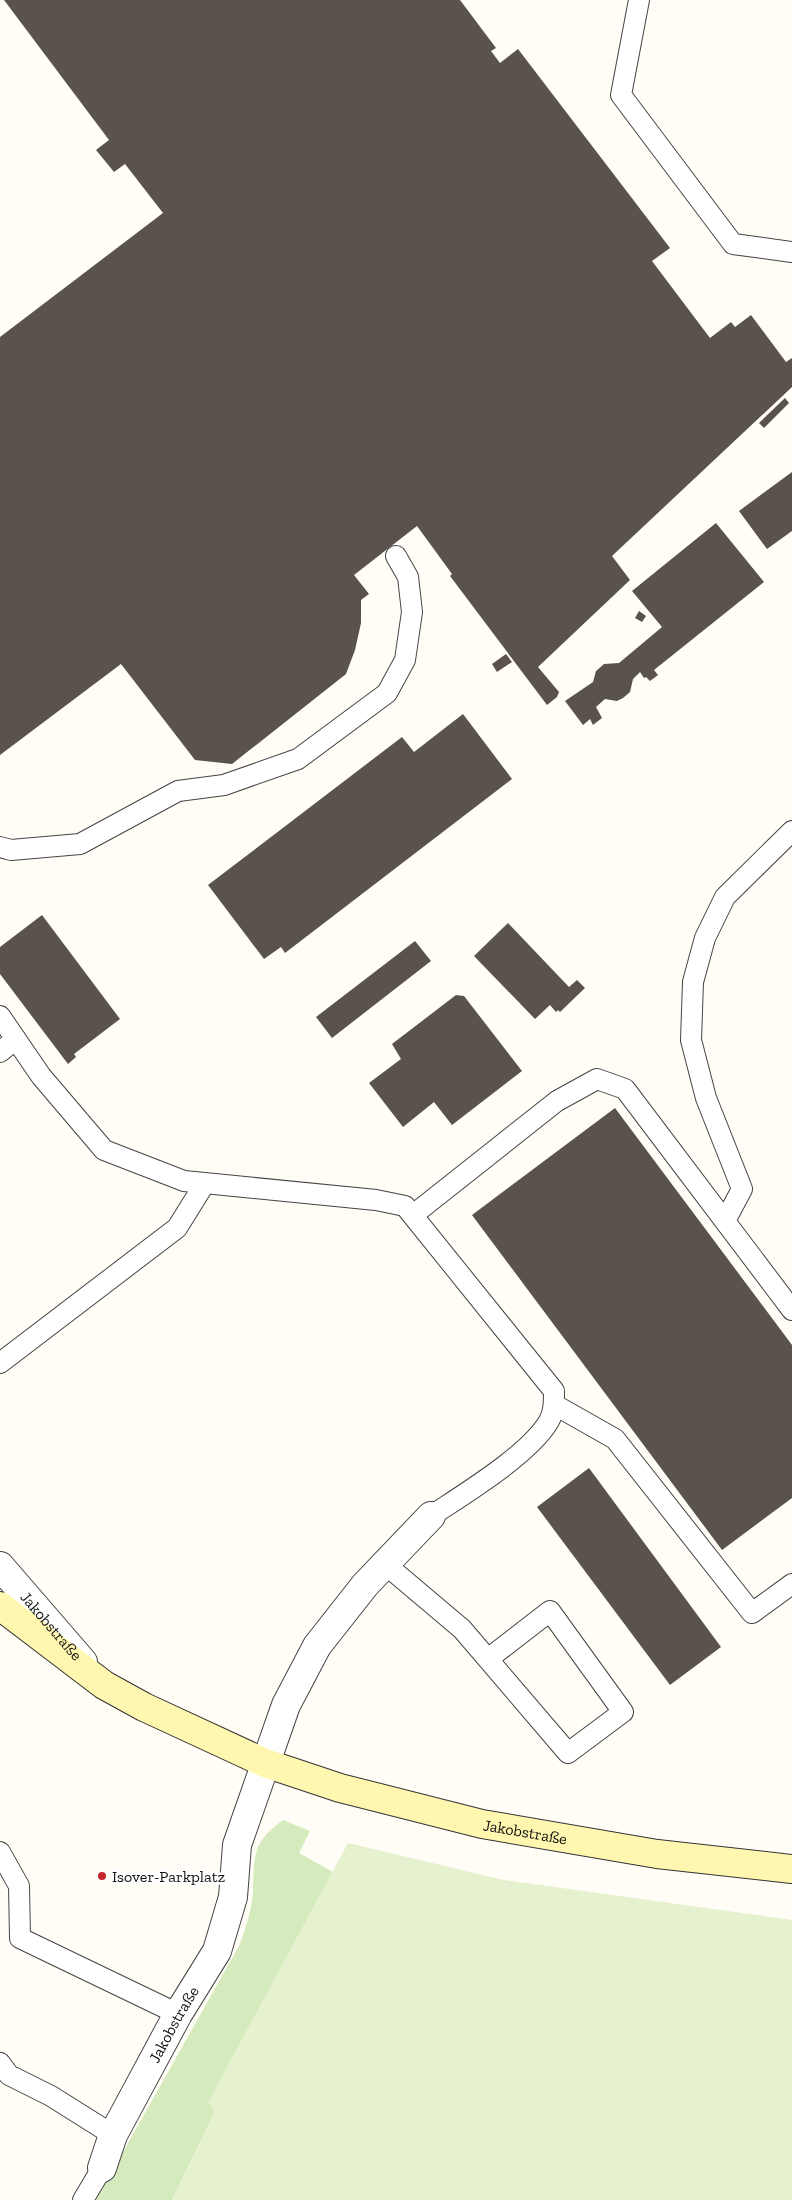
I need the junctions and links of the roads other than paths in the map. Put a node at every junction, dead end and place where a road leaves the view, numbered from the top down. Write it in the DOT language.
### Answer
graph roads {
  1 [pos="639,0"];
  2 [pos="792,252"];
  3 [pos="396,556"];
  4 [pos="792,831"];
  5 [pos="0,846"];
  6 [pos="0,1016"];
  7 [pos="16,1040"];
  8 [pos="0,1052"];
  9 [pos="205,1183"];
  10 [pos="413,1215"];
  11 [pos="724,1220"];
  12 [pos="792,1310"];
  13 [pos="0,1362"];
  14 [pos="554,1405"];
  15 [pos="430,1516"];
  16 [pos="385,1564"];
  17 [pos="0,1566"];
  18 [pos="792,1584"];
  19 [pos="0,1606"];
  20 [pos="0,1622"];
  21 [pos="488,1660"];
  22 [pos="104,1685"];
  23 [pos="265,1763"];
  24 [pos="0,1852"];
  25 [pos="792,1869"];
  26 [pos="178,2014"];
  27 [pos="3,2070"];
  28 [pos="113,2135"];
  29 [pos="102,2168"];
  30 [pos="84,2200"];
  1 -- 2 [label="lane"];
  3 -- 5 [label="lane"];
  4 -- 11 [label="lane"];
  6 -- 7 [label="lane"];
  7 -- 8 [label="lane"];
  7 -- 9 [label="lane"];
  9 -- 10 [label="lane"];
  9 -- 13 [label="lane"];
  10 -- 11 [label="lane"];
  10 -- 14 [label="lane"];
  11 -- 12 [label="lane"];
  14 -- 15 [label="lane"];
  14 -- 18 [label="lane"];
  15 -- 16 [label="street, Jakobstraße"];
  16 -- 21 [label="lane"];
  16 -- 23 [label="street, Jakobstraße"];
  17 -- 22 [label="street, Jakobstraße"];
  19 -- 22 [label="main road"];
  20 -- 22 [label="street, Jakobstraße"];
  21 -- 21 [label="lane"];
  22 -- 23 [label="main road, Jakobstraße"];
  23 -- 25 [label="main road, Jakobstraße"];
  23 -- 26 [label="street, Jakobstraße"];
  24 -- 26 [label="lane"];
  26 -- 28 [label="street, Jakobstraße"];
  27 -- 28 [label="lane"];
  28 -- 29 [label="street, Jakobstraße"];
  29 -- 30 [label="lane"];
}
